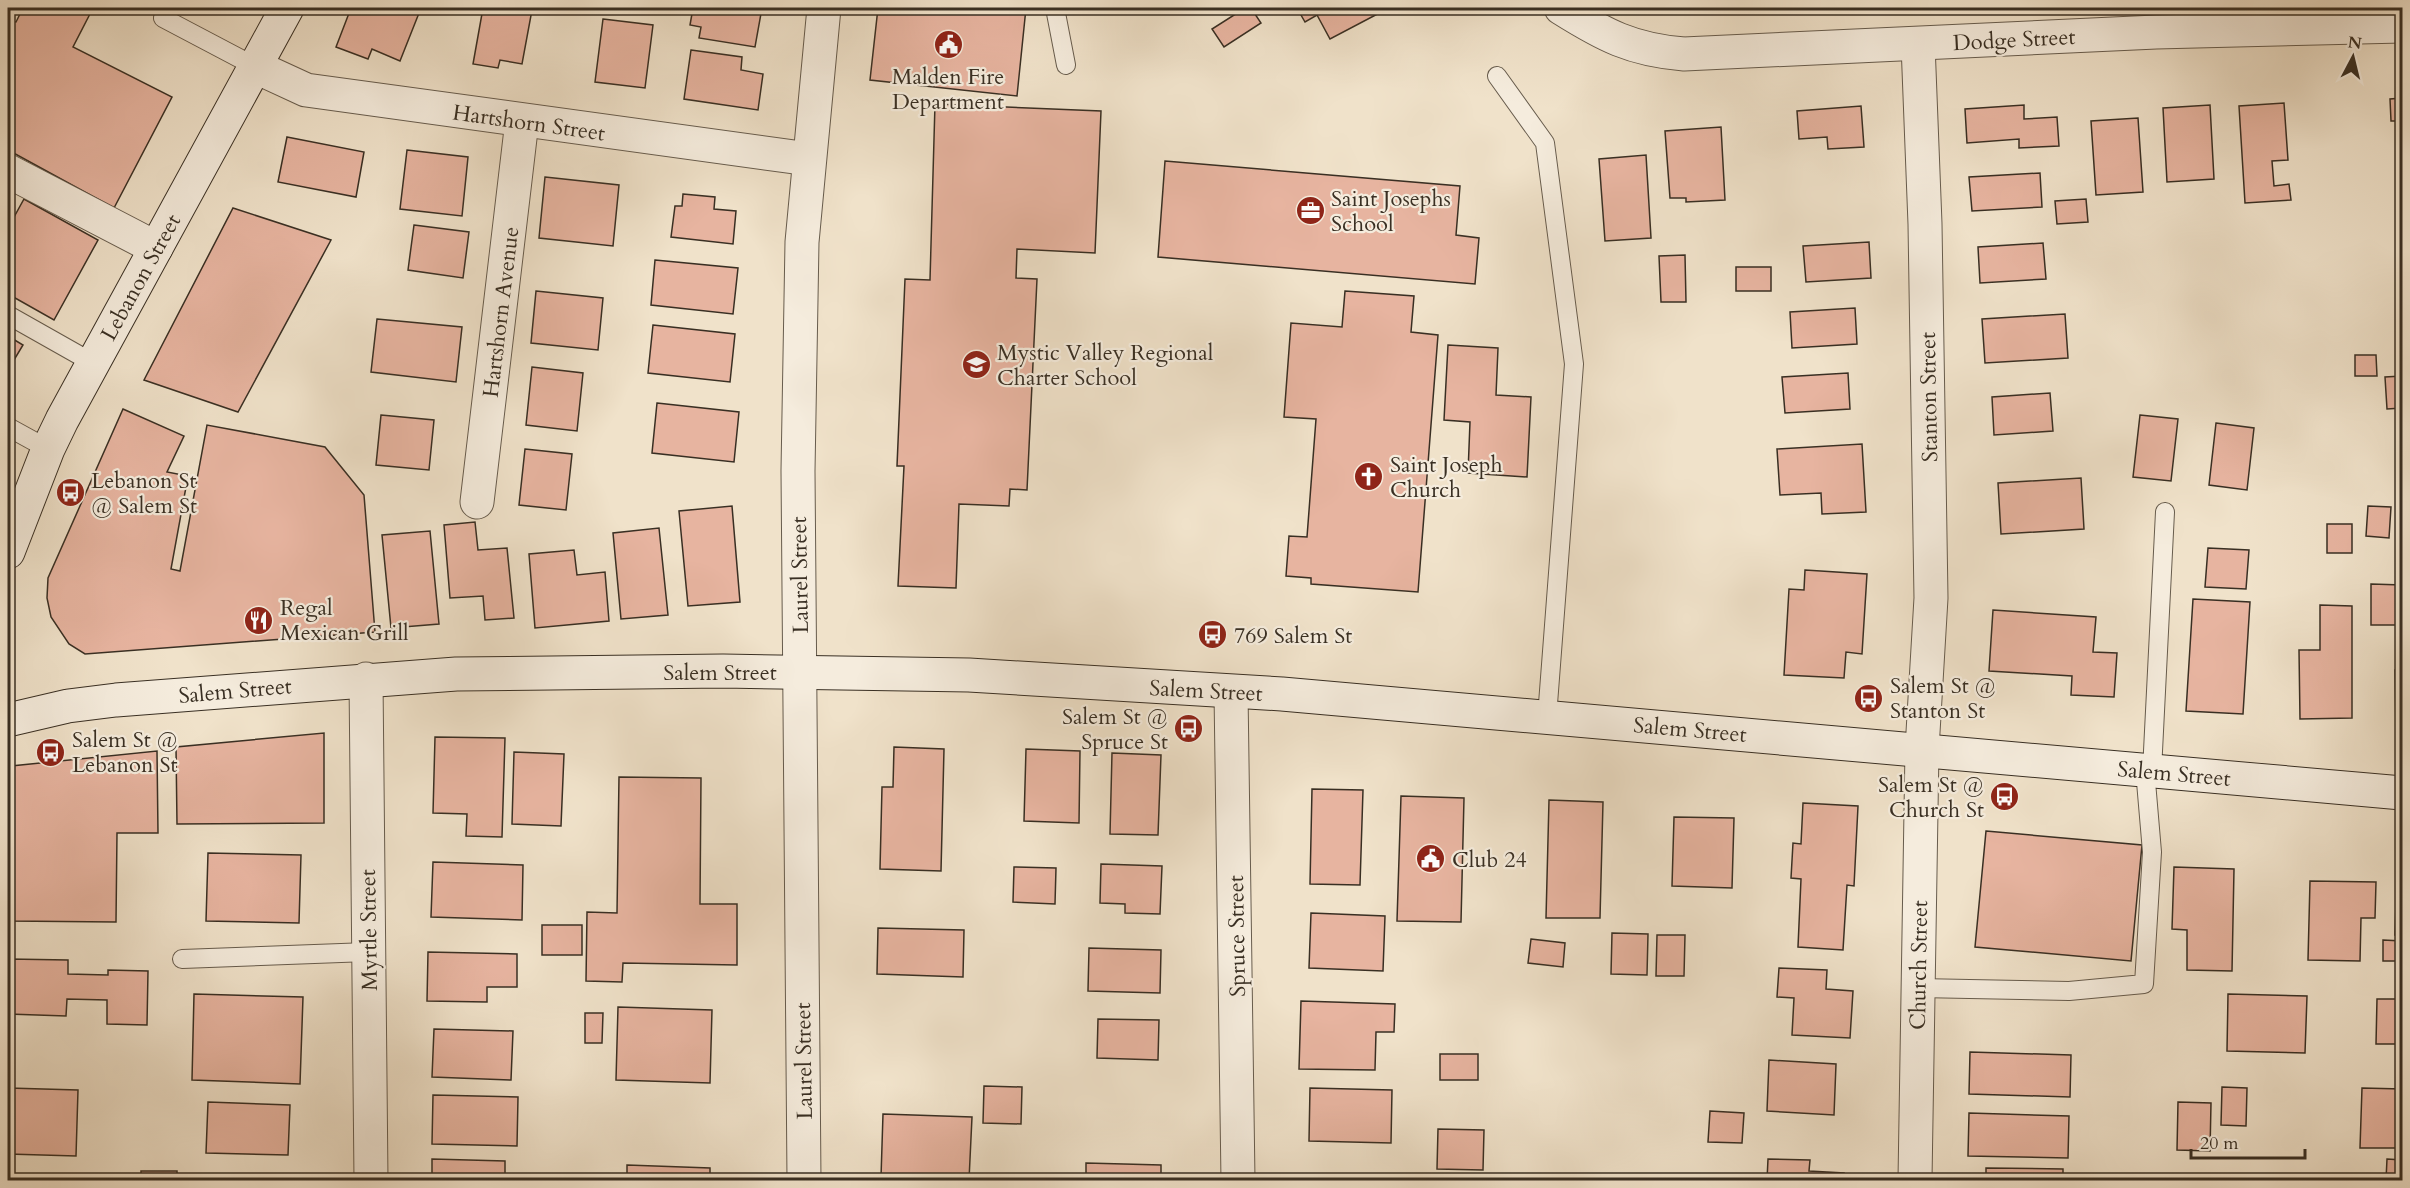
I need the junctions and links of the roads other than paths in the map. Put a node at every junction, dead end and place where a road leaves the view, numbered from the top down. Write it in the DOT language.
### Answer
graph roads {
  1 [pos="168,8"];
  2 [pos="287,8"];
  3 [pos="824,8"];
  4 [pos="1055,8"];
  5 [pos="1561,8"];
  6 [pos="2151,20"];
  7 [pos="2403,26"];
  8 [pos="1918,44"];
  9 [pos="1066,64"];
  10 [pos="256,67"];
  11 [pos="1497,76"];
  12 [pos="522,122"];
  13 [pos="809,159"];
  14 [pos="8,171"];
  15 [pos="156,248"];
  16 [pos="8,315"];
  17 [pos="93,363"];
  18 [pos="8,427"];
  19 [pos="48,449"];
  20 [pos="477,502"];
  21 [pos="2165,512"];
  22 [pos="8,552"];
  23 [pos="801,673"];
  24 [pos="366,679"];
  25 [pos="1231,692"];
  26 [pos="1547,717"];
  27 [pos="8,720"];
  28 [pos="1922,749"];
  29 [pos="2149,771"];
  30 [pos="2403,793"];
  31 [pos="368,952"];
  32 [pos="182,959"];
  33 [pos="1918,988"];
  34 [pos="370,1180"];
  35 [pos="804,1180"];
  36 [pos="1238,1180"];
  37 [pos="1915,1180"];
  1 -- 10 [label="lane"];
  2 -- 10 [label="street, Lebanon Street"];
  3 -- 13 [label="street, Laurel Street"];
  4 -- 9 [label="lane"];
  5 -- 8 [label="street, Dodge Street"];
  6 -- 7 [label="street, Dodge Street"];
  6 -- 8 [label="street, Dodge Street"];
  8 -- 28 [label="street, Stanton Street"];
  10 -- 12 [label="street, Hartshorn Street"];
  10 -- 15 [label="street, Lebanon Street"];
  11 -- 26 [label="lane"];
  12 -- 13 [label="street, Hartshorn Street"];
  12 -- 20 [label="street, Hartshorn Avenue"];
  13 -- 23 [label="street, Laurel Street"];
  14 -- 15 [label="street"];
  15 -- 17 [label="street, Lebanon Street"];
  16 -- 17 [label="lane"];
  17 -- 19 [label="street, Lebanon Street"];
  18 -- 19 [label="lane"];
  19 -- 22 [label="street, Lebanon Street"];
  21 -- 29 [label="lane"];
  23 -- 24 [label="street, Salem Street"];
  23 -- 25 [label="street, Salem Street"];
  23 -- 35 [label="street, Laurel Street"];
  24 -- 27 [label="street, Salem Street"];
  24 -- 31 [label="street, Myrtle Street"];
  25 -- 26 [label="street, Salem Street"];
  25 -- 36 [label="street, Spruce Street"];
  26 -- 28 [label="street, Salem Street"];
  28 -- 29 [label="street, Salem Street"];
  28 -- 33 [label="street, Church Street"];
  29 -- 30 [label="street, Salem Street"];
  29 -- 33 [label="lane"];
  31 -- 32 [label="lane"];
  31 -- 34 [label="street, Myrtle Street"];
  33 -- 37 [label="street, Church Street"];
}
